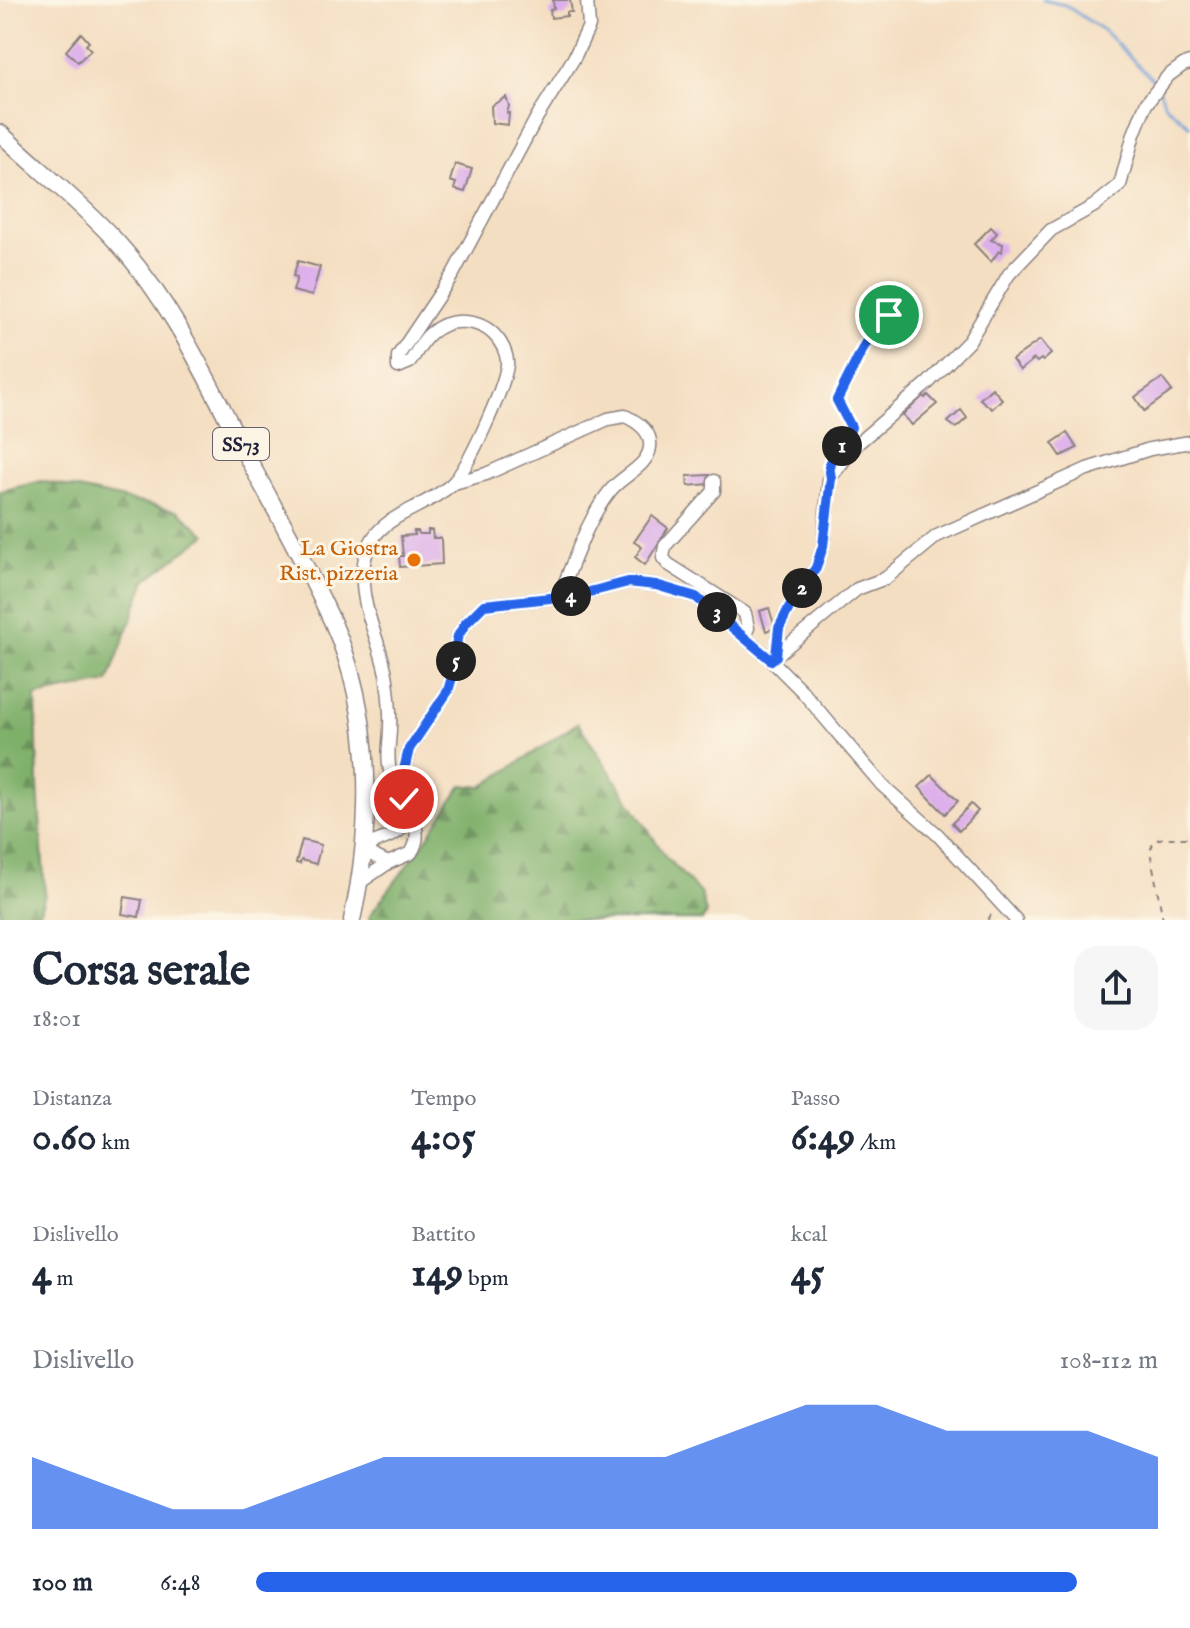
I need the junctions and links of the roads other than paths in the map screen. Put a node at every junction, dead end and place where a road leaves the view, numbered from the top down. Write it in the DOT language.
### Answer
graph roads {
  1 [pos="587,0"];
  2 [pos="1190,63"];
  3 [pos="0,133"];
  4 [pos="1190,442"];
  5 [pos="714,481"];
  6 [pos="454,483"];
  7 [pos="559,597"];
  8 [pos="744,636"];
  9 [pos="774,658"];
  10 [pos="404,799"];
  11 [pos="366,814"];
  12 [pos="410,814"];
  13 [pos="387,837"];
  14 [pos="364,847"];
  15 [pos="388,863"];
  16 [pos="359,883"];
  17 [pos="352,920"];
  18 [pos="1016,920"];
  1 -- 6 [label="street"];
  2 -- 9 [label="street"];
  3 -- 11 [label="main road, SS73"];
  4 -- 9 [label="street"];
  5 -- 8 [label="street"];
  6 -- 7 [label="street"];
  6 -- 10 [label="street"];
  7 -- 8 [label="street"];
  7 -- 10 [label="street"];
  8 -- 9 [label="street"];
  9 -- 18 [label="street"];
  10 -- 12 [label="street"];
  11 -- 13 [label="street"];
  11 -- 14 [label="main road, SS73"];
  12 -- 13 [label="street"];
  12 -- 15 [label="street"];
  13 -- 14 [label="street"];
  14 -- 15 [label="street"];
  14 -- 16 [label="main road, SS73"];
  15 -- 16 [label="street"];
  16 -- 17 [label="main road, SS73"];
}
